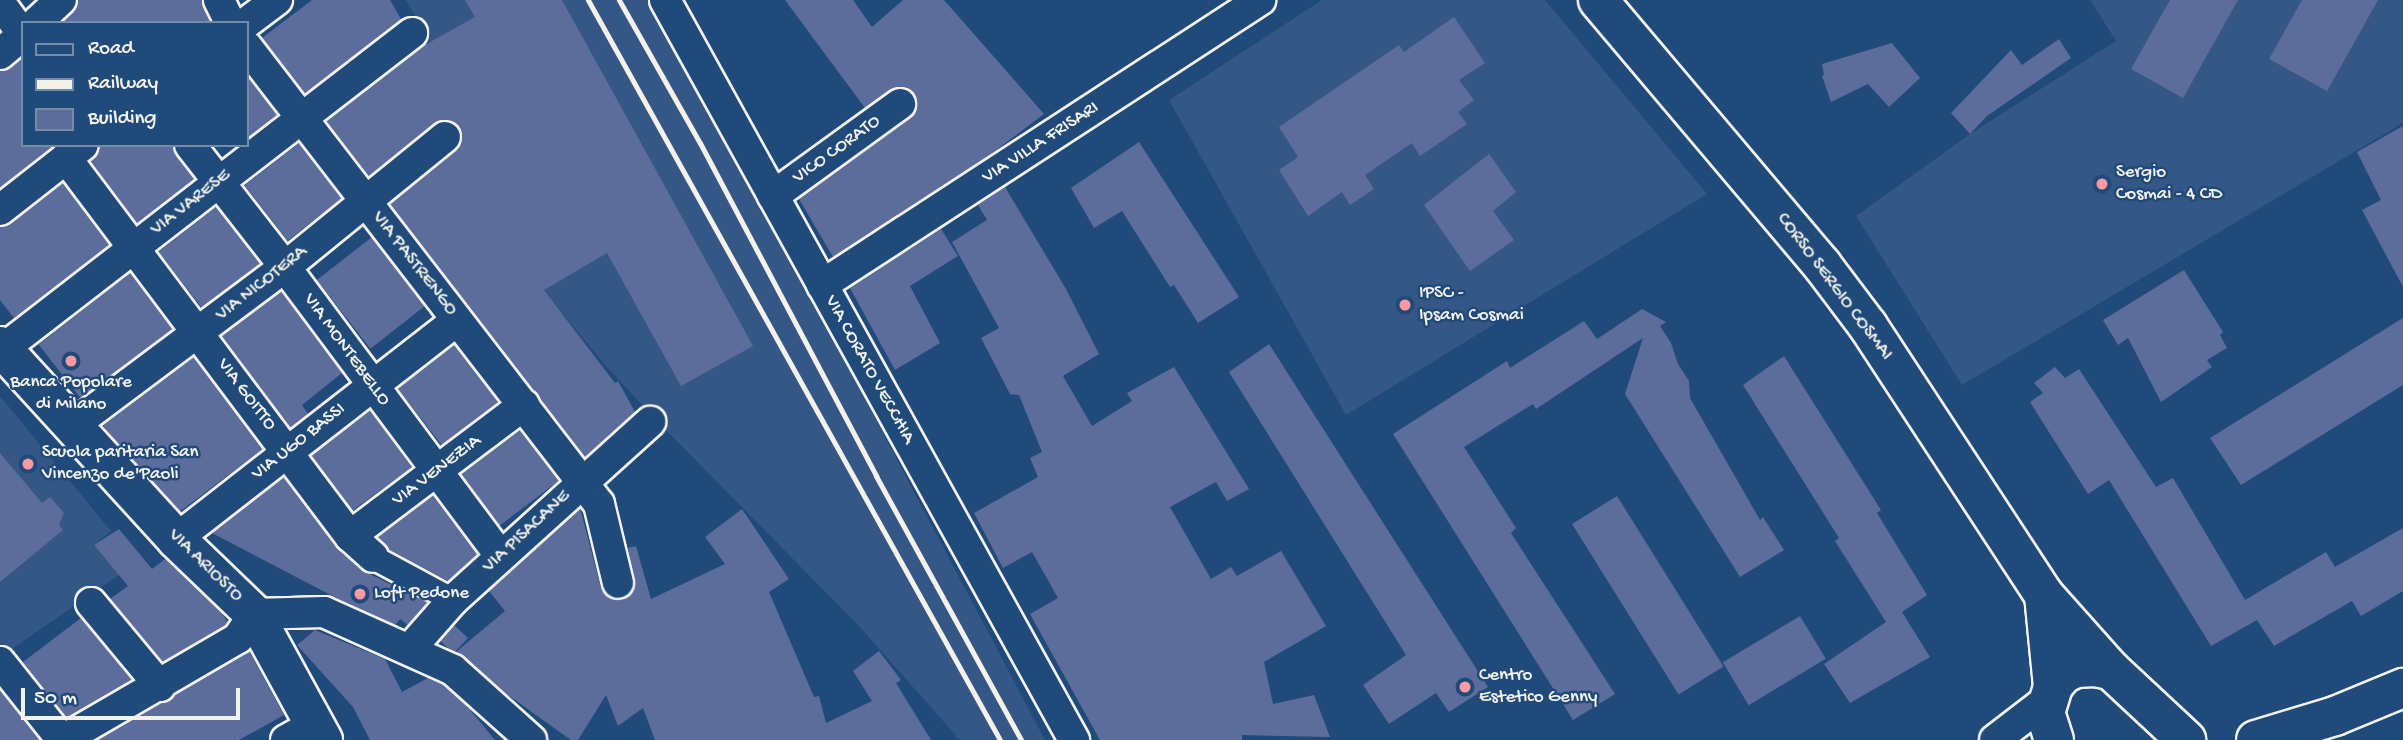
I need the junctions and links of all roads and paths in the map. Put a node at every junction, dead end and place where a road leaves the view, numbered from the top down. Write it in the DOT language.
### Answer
graph roads {
  1 [pos="61,0"];
  2 [pos="219,0"];
  3 [pos="277,0"];
  4 [pos="664,0"];
  5 [pos="1259,0"];
  6 [pos="1598,0"];
  7 [pos="0,3"];
  8 [pos="38,21"];
  9 [pos="229,21"];
  10 [pos="248,22"];
  11 [pos="21,32"];
  12 [pos="412,33"];
  13 [pos="21,37"];
  14 [pos="248,48"];
  15 [pos="0,54"];
  16 [pos="900,104"];
  17 [pos="302,119"];
  18 [pos="444,137"];
  19 [pos="192,147"];
  20 [pos="75,152"];
  21 [pos="219,181"];
  22 [pos="773,196"];
  23 [pos="365,201"];
  24 [pos="0,210"];
  25 [pos="135,247"];
  26 [pos="285,267"];
  27 [pos="822,285"];
  28 [pos="457,320"];
  29 [pos="199,333"];
  30 [pos="2,348"];
  31 [pos="372,386"];
  32 [pos="524,405"];
  33 [pos="650,422"];
  34 [pos="75,424"];
  35 [pos="288,451"];
  36 [pos="436,472"];
  37 [pos="581,482"];
  38 [pos="350,536"];
  39 [pos="176,539"];
  40 [pos="500,555"];
  41 [pos="373,557"];
  42 [pos="618,583"];
  43 [pos="2044,595"];
  44 [pos="453,600"];
  45 [pos="91,603"];
  46 [pos="254,614"];
  47 [pos="410,649"];
  48 [pos="0,662"];
  49 [pos="2111,670"];
  50 [pos="160,686"];
  51 [pos="2403,688"];
  52 [pos="2050,693"];
  53 [pos="2324,728"];
  54 [pos="308,735"];
  55 [pos="62,740"];
  56 [pos="531,740"];
  57 [pos="1074,740"];
  58 [pos="1995,740"];
  59 [pos="2054,740"];
  60 [pos="2186,740"];
  61 [pos="2256,740"];
  1 -- 8 [label="street"];
  2 -- 9 [label="street"];
  3 -- 10 [label="street"];
  4 -- 22 [label="street, VIA CORATO VECCHIA"];
  5 -- 27 [label="street, VIA VILLA FRISARI"];
  6 -- 43 [label="main road, CORSO SERGIO COSMAI"];
  7 -- 11 [label="street"];
  12 -- 17 [label="street, VIA VARESE"];
  13 -- 15 [label="street"];
  14 -- 17 [label="street, VIA PASTRENGO"];
  16 -- 22 [label="street, VICO CORATO"];
  17 -- 21 [label="street, VIA VARESE"];
  17 -- 23 [label="street, VIA PASTRENGO"];
  18 -- 23 [label="street, VIA NICOTERA"];
  19 -- 21 [label="street, VIA MONTEBELLO"];
  20 -- 24 [label="street"];
  20 -- 25 [label="street, VIA GOITTO"];
  21 -- 25 [label="street, VIA VARESE"];
  21 -- 26 [label="street, VIA MONTEBELLO"];
  22 -- 27 [label="street, VIA CORATO VECCHIA"];
  23 -- 26 [label="street, VIA NICOTERA"];
  23 -- 28 [label="street, VIA PASTRENGO"];
  25 -- 29 [label="street, VIA GOITTO"];
  25 -- 30 [label="street, VIA VARESE"];
  26 -- 29 [label="street, VIA NICOTERA"];
  26 -- 31 [label="street, VIA MONTEBELLO"];
  27 -- 57 [label="street, VIA CORATO VECCHIA"];
  28 -- 31 [label="street, VIA UGO BASSI"];
  28 -- 32 [label="street, VIA PASTRENGO"];
  29 -- 34 [label="street, VIA NICOTERA"];
  29 -- 35 [label="street, VIA GOITTO"];
  30 -- 34 [label="main road, VIA ARIOSTO"];
  31 -- 35 [label="street, VIA UGO BASSI"];
  31 -- 36 [label="street, VIA MONTEBELLO"];
  32 -- 36 [label="street, VIA VENEZIA"];
  32 -- 37 [label="street, VIA PASTRENGO"];
  33 -- 37 [label="street, VIA PISACANE"];
  34 -- 39 [label="main road, VIA ARIOSTO"];
  35 -- 38 [label="street, VIA GOITTO"];
  35 -- 39 [label="street, VIA UGO BASSI"];
  36 -- 38 [label="street, VIA VENEZIA"];
  36 -- 40 [label="street, VIA MONTEBELLO"];
  37 -- 40 [label="street, VIA PISACANE"];
  37 -- 42 [label="street, VIA PASTRENGO"];
  38 -- 41 [label="street, VIA GOITTO"];
  39 -- 46 [label="main road, VIA ARIOSTO"];
  40 -- 44 [label="street, VIA PISACANE"];
  41 -- 44 [label="street, VIA GOITTO"];
  43 -- 49 [label="main road, CORSO SERGIO COSMAI"];
  43 -- 52 [label="main road, CORSO SERGIO COSMAI"];
  44 -- 47 [label="street, VIA PISACANE"];
  45 -- 50 [label="street"];
  46 -- 47 [label="street, VIA ARIOSTO"];
  46 -- 50 [label="street"];
  46 -- 54 [label="main road"];
  47 -- 56 [label="street, VIA ARIOSTO"];
  48 -- 55 [label="street"];
  49 -- 52 [label="main road"];
  49 -- 60 [label="main road, CORSO SERGIO COSMAI"];
  50 -- 55 [label="street"];
  51 -- 53 [label="main road"];
  52 -- 58 [label="street"];
  52 -- 59 [label="main road, CORSO SERGIO COSMAI"];
  53 -- 61 [label="main road"];
}
